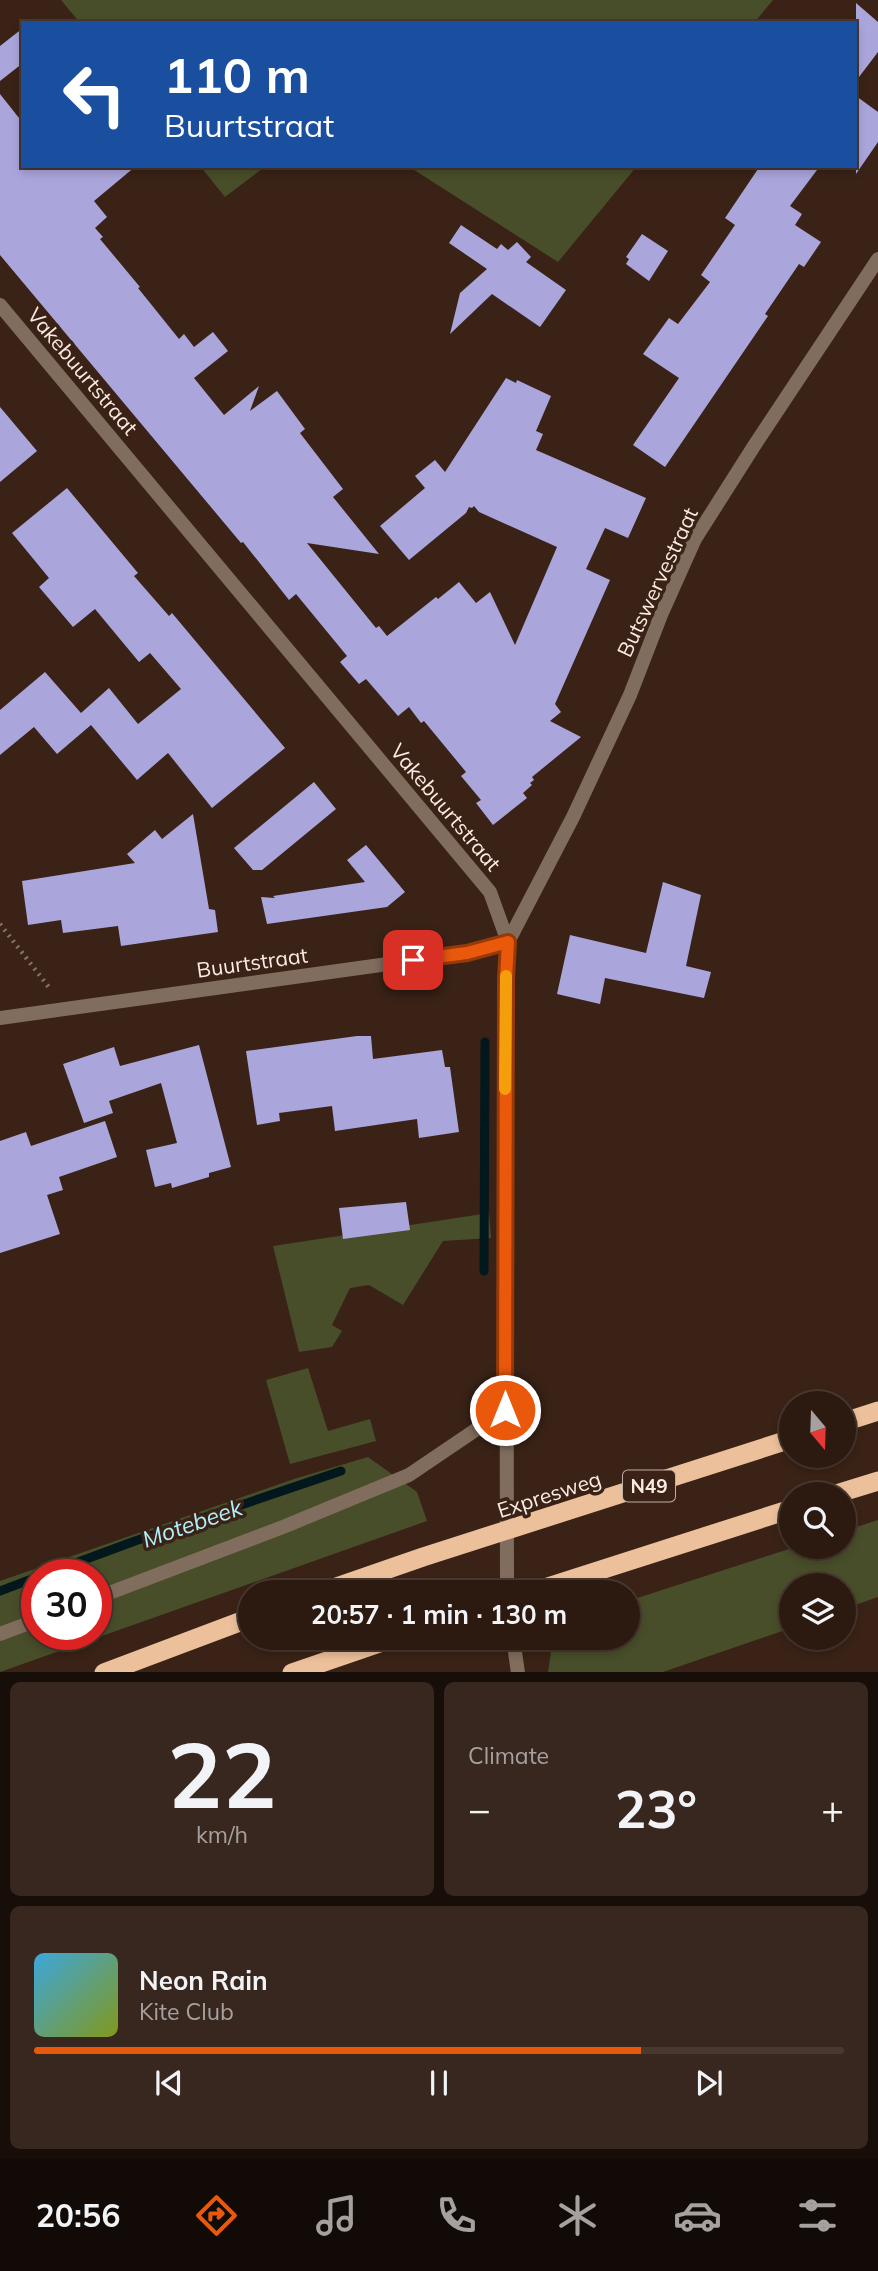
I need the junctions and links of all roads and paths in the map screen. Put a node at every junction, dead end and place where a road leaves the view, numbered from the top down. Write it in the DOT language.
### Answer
graph roads {
  1 [pos="878,259"];
  2 [pos="0,304"];
  3 [pos="0,924"];
  4 [pos="508,942"];
  5 [pos="65,1009"];
  6 [pos="0,1018"];
  7 [pos="505,1410"];
  8 [pos="878,1411"];
  9 [pos="856,1418"];
  10 [pos="779,1443"];
  11 [pos="878,1481"];
  12 [pos="856,1488"];
  13 [pos="779,1513"];
  14 [pos="507,1531"];
  15 [pos="357,1580"];
  16 [pos="507,1580"];
  17 [pos="569,1580"];
  18 [pos="112,1592"];
  19 [pos="238,1622"];
  20 [pos="21,1626"];
  21 [pos="0,1634"];
  22 [pos="358,1650"];
  23 [pos="515,1650"];
  24 [pos="104,1672"];
  25 [pos="292,1672"];
  26 [pos="518,1672"];
  1 -- 4 [label="street, Butswervestraat"];
  2 -- 4 [label="street, Vakebuurtstraat"];
  3 -- 5 [label="path"];
  4 -- 5 [label="street, Buurtstraat"];
  4 -- 7 [label="street, Vakebuurtstraat"];
  5 -- 6 [label="street, Buurtstraat"];
  7 -- 14 [label="street, Vakebuurtstraat"];
  7 -- 18 [label="street"];
  8 -- 9 [label="highway"];
  10 -- 14 [label="highway, Expresweg / N49"];
  11 -- 12 [label="highway"];
  13 -- 17 [label="highway"];
  14 -- 15 [label="highway, Expresweg / N49"];
  14 -- 16 [label="street, Vakebuurtstraat"];
  19 -- 24 [label="highway"];
  20 -- 21 [label="street"];
  22 -- 25 [label="highway"];
  23 -- 26 [label="street"];
}
